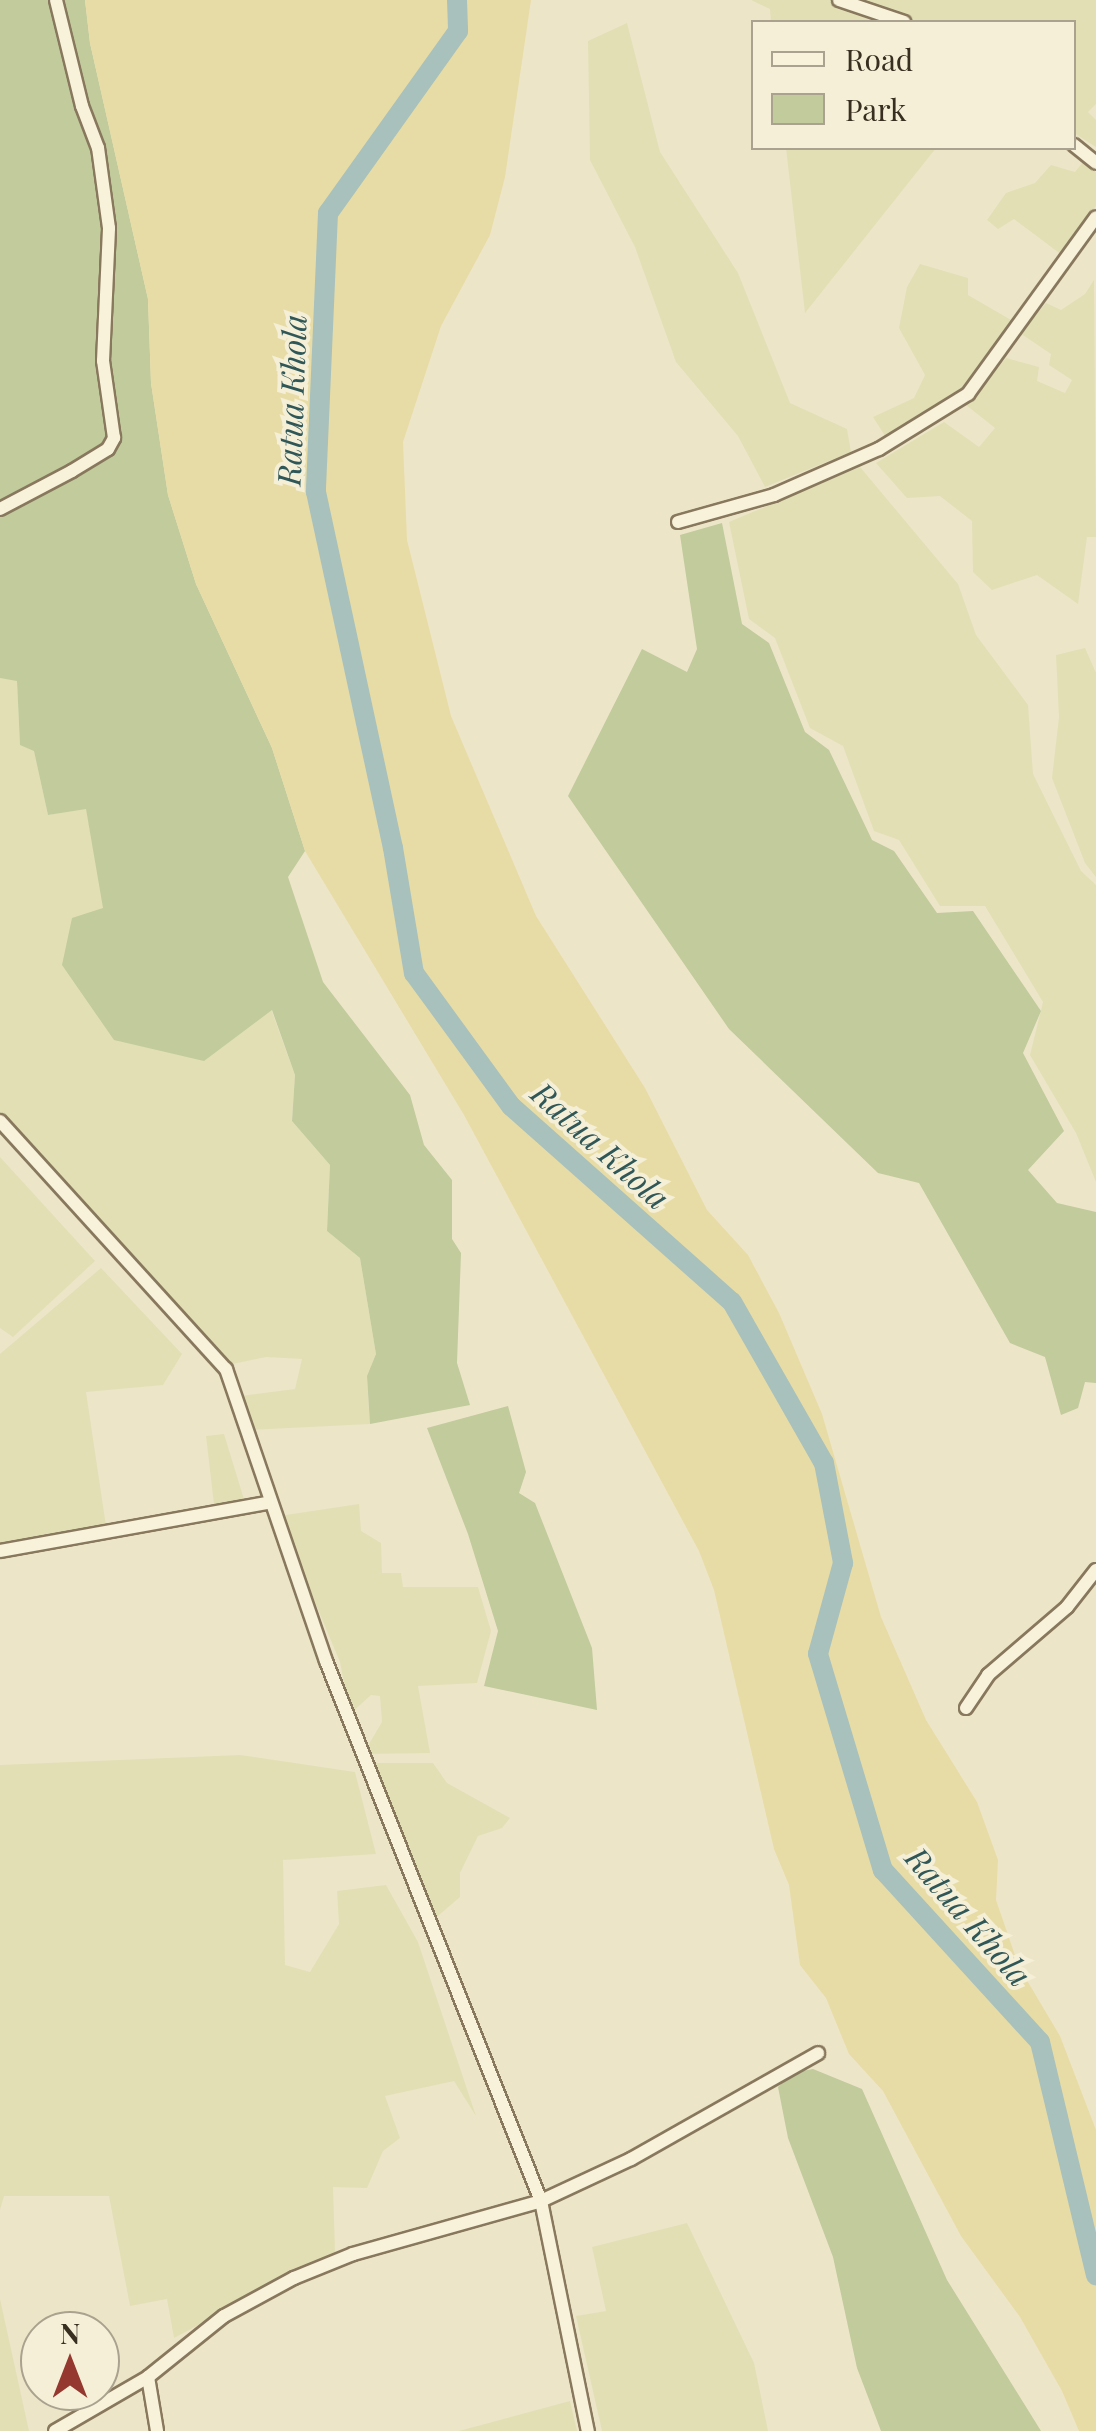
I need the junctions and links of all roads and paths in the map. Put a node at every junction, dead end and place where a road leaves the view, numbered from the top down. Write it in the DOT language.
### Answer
graph roads {
  1 [pos="56,0"];
  2 [pos="839,0"];
  3 [pos="873,5"];
  4 [pos="900,20"];
  5 [pos="1076,147"];
  6 [pos="1096,163"];
  7 [pos="1096,218"];
  8 [pos="0,508"];
  9 [pos="678,522"];
  10 [pos="0,1122"];
  11 [pos="268,1503"];
  12 [pos="0,1551"];
  13 [pos="1096,1570"];
  14 [pos="966,1708"];
  15 [pos="818,2053"];
  16 [pos="541,2201"];
  17 [pos="148,2377"];
  18 [pos="55,2431"];
  19 [pos="157,2431"];
  20 [pos="588,2431"];
  1 -- 8 [label="street"];
  2 -- 3 [label="street"];
  3 -- 4 [label="street"];
  5 -- 6 [label="street"];
  7 -- 9 [label="street"];
  10 -- 11 [label="street"];
  11 -- 12 [label="street"];
  11 -- 16 [label="street"];
  13 -- 14 [label="street"];
  15 -- 16 [label="street"];
  16 -- 17 [label="street"];
  16 -- 20 [label="street"];
  17 -- 18 [label="street"];
  17 -- 19 [label="street"];
}
